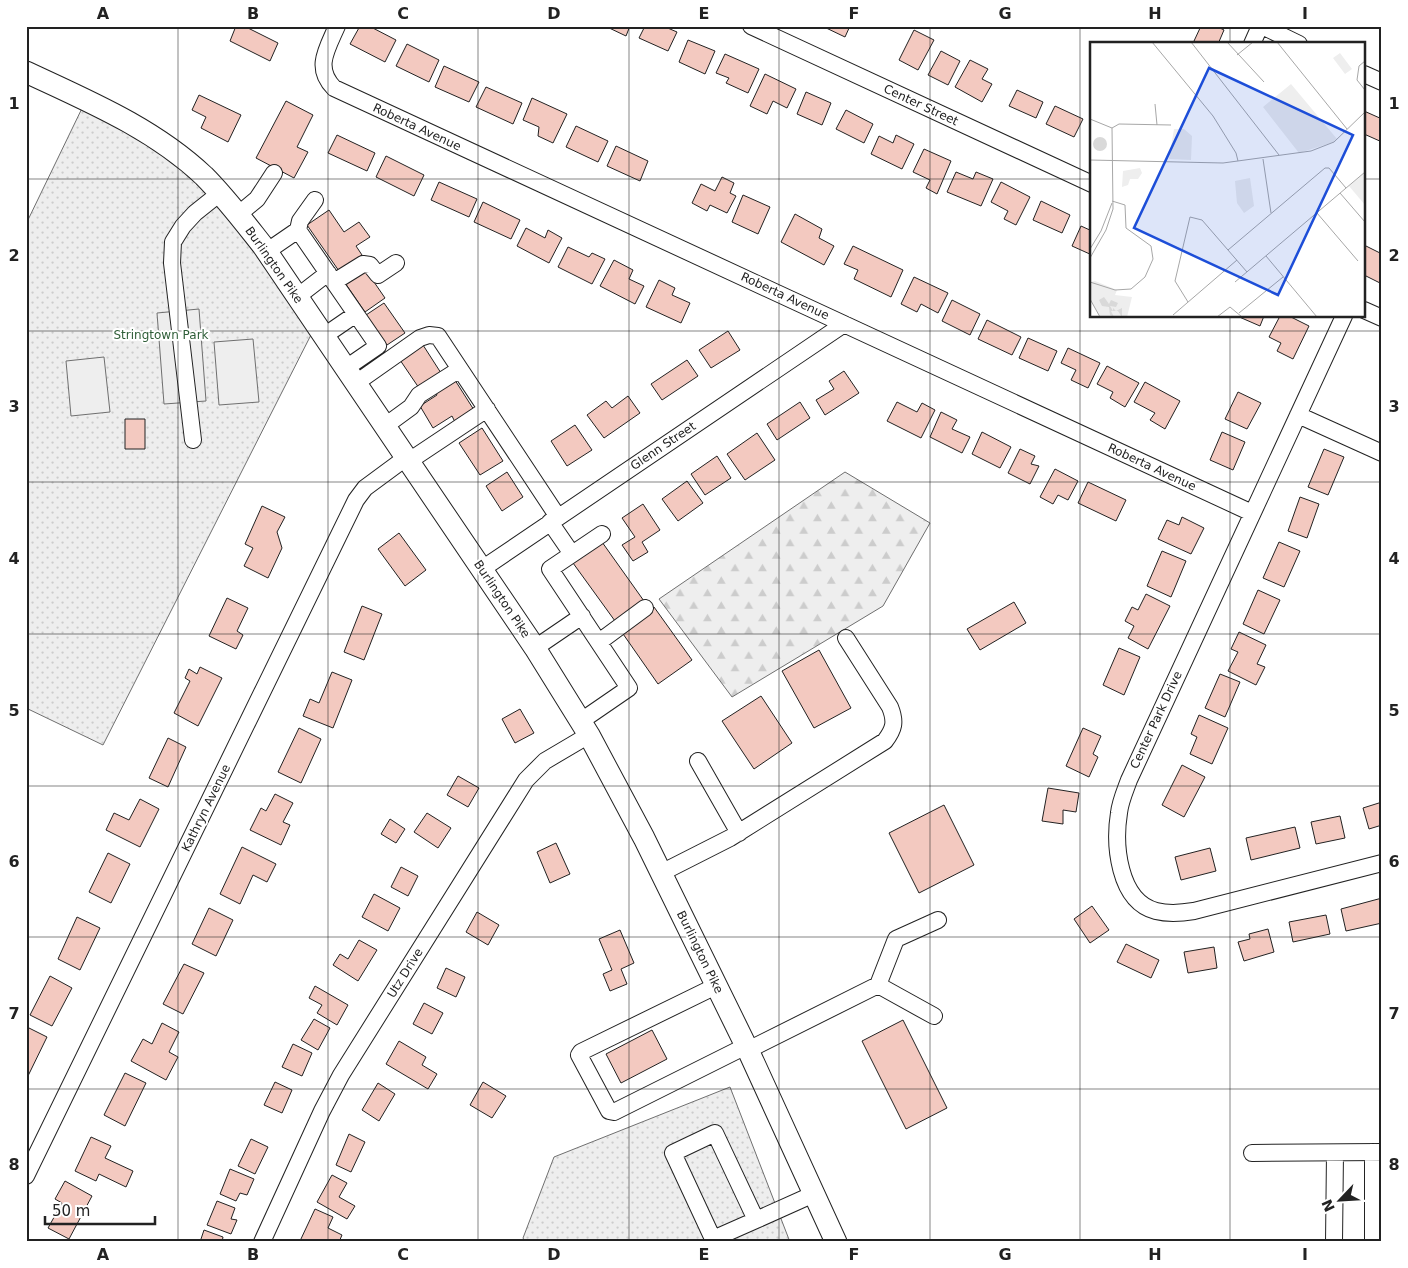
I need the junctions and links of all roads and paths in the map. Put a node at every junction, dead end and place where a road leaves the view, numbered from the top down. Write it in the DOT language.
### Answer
graph roads {
  1 [pos="337,26"];
  2 [pos="750,26"];
  3 [pos="1261,26"];
  4 [pos="1253,42"];
  5 [pos="1296,42"];
  6 [pos="26,72"];
  7 [pos="1366,75"];
  8 [pos="1382,82"];
  9 [pos="274,172"];
  10 [pos="1090,183"];
  11 [pos="220,193"];
  12 [pos="315,200"];
  13 [pos="239,214"];
  14 [pos="298,230"];
  15 [pos="266,252"];
  16 [pos="396,262"];
  17 [pos="331,278"];
  18 [pos="297,297"];
  19 [pos="1366,311"];
  20 [pos="356,314"];
  21 [pos="1343,318"];
  22 [pos="1382,318"];
  23 [pos="844,324"];
  24 [pos="324,336"];
  25 [pos="460,369"];
  26 [pos="351,376"];
  27 [pos="487,409"];
  28 [pos="1298,415"];
  29 [pos="385,426"];
  30 [pos="193,440"];
  31 [pos="1382,453"];
  32 [pos="408,459"];
  33 [pos="1252,513"];
  34 [pos="554,520"];
  35 [pos="602,534"];
  36 [pos="572,554"];
  37 [pos="482,569"];
  38 [pos="645,608"];
  39 [pos="582,616"];
  40 [pos="846,638"];
  41 [pos="599,642"];
  42 [pos="535,648"];
  43 [pos="585,728"];
  44 [pos="698,761"];
  45 [pos="738,833"];
  46 [pos="1382,863"];
  47 [pos="661,873"];
  48 [pos="938,920"];
  49 [pos="878,985"];
  50 [pos="716,986"];
  51 [pos="934,1016"];
  52 [pos="747,1048"];
  53 [pos="1335,1152"];
  54 [pos="1377,1152"];
  55 [pos="1252,1153"];
  56 [pos="26,1176"];
  57 [pos="814,1194"];
  58 [pos="756,1220"];
  59 [pos="829,1239"];
  60 [pos="262,1242"];
  61 [pos="1334,1242"];
  62 [pos="1373,1242"];
  1 -- 23 [label="street, Roberta Avenue"];
  2 -- 10 [label="street, Center Street"];
  3 -- 4 [label="street"];
  3 -- 5 [label="street"];
  6 -- 11 [label="main road, Burlington Pike"];
  7 -- 8 [label="street"];
  9 -- 13 [label="street"];
  11 -- 13 [label="main road, Burlington Pike"];
  11 -- 30 [label="street"];
  12 -- 14 [label="street"];
  13 -- 15 [label="main road, Burlington Pike"];
  14 -- 15 [label="street"];
  14 -- 17 [label="street"];
  15 -- 18 [label="main road, Burlington Pike"];
  16 -- 17 [label="street"];
  17 -- 18 [label="street"];
  17 -- 20 [label="street"];
  18 -- 24 [label="main road, Burlington Pike"];
  19 -- 22 [label="street"];
  20 -- 24 [label="street"];
  20 -- 26 [label="street"];
  21 -- 28 [label="street, Center Park Drive"];
  23 -- 33 [label="street, Roberta Avenue"];
  23 -- 34 [label="street, Glenn Street"];
  24 -- 26 [label="main road, Burlington Pike"];
  25 -- 26 [label="street"];
  25 -- 27 [label="street"];
  25 -- 29 [label="street"];
  26 -- 29 [label="main road, Burlington Pike"];
  27 -- 32 [label="street, Kathryn Avenue"];
  27 -- 34 [label="street"];
  28 -- 31 [label="street"];
  28 -- 33 [label="street, Center Park Drive"];
  29 -- 32 [label="main road, Burlington Pike"];
  32 -- 37 [label="main road, Burlington Pike"];
  32 -- 56 [label="street, Kathryn Avenue"];
  33 -- 46 [label="street, Center Park Drive"];
  34 -- 36 [label="street"];
  34 -- 37 [label="street, Glenn Street"];
  35 -- 36 [label="street"];
  36 -- 39 [label="street"];
  37 -- 42 [label="main road, Burlington Pike"];
  38 -- 41 [label="street"];
  39 -- 41 [label="street"];
  39 -- 42 [label="street"];
  40 -- 45 [label="street"];
  41 -- 43 [label="street, Utz Drive"];
  42 -- 43 [label="main road, Burlington Pike"];
  43 -- 47 [label="main road, Burlington Pike"];
  43 -- 60 [label="street, Utz Drive"];
  44 -- 45 [label="street"];
  45 -- 47 [label="street"];
  47 -- 50 [label="main road, Burlington Pike"];
  48 -- 49 [label="street"];
  49 -- 51 [label="street"];
  49 -- 52 [label="street"];
  50 -- 52 [label="main road, Burlington Pike"];
  50 -- 52 [label="street"];
  52 -- 57 [label="main road, Burlington Pike"];
  53 -- 54 [label="street"];
  53 -- 55 [label="street"];
  53 -- 61 [label="street"];
  54 -- 62 [label="street"];
  57 -- 58 [label="street"];
  57 -- 59 [label="main road, Burlington Pike"];
  58 -- 58 [label="street"];
}
